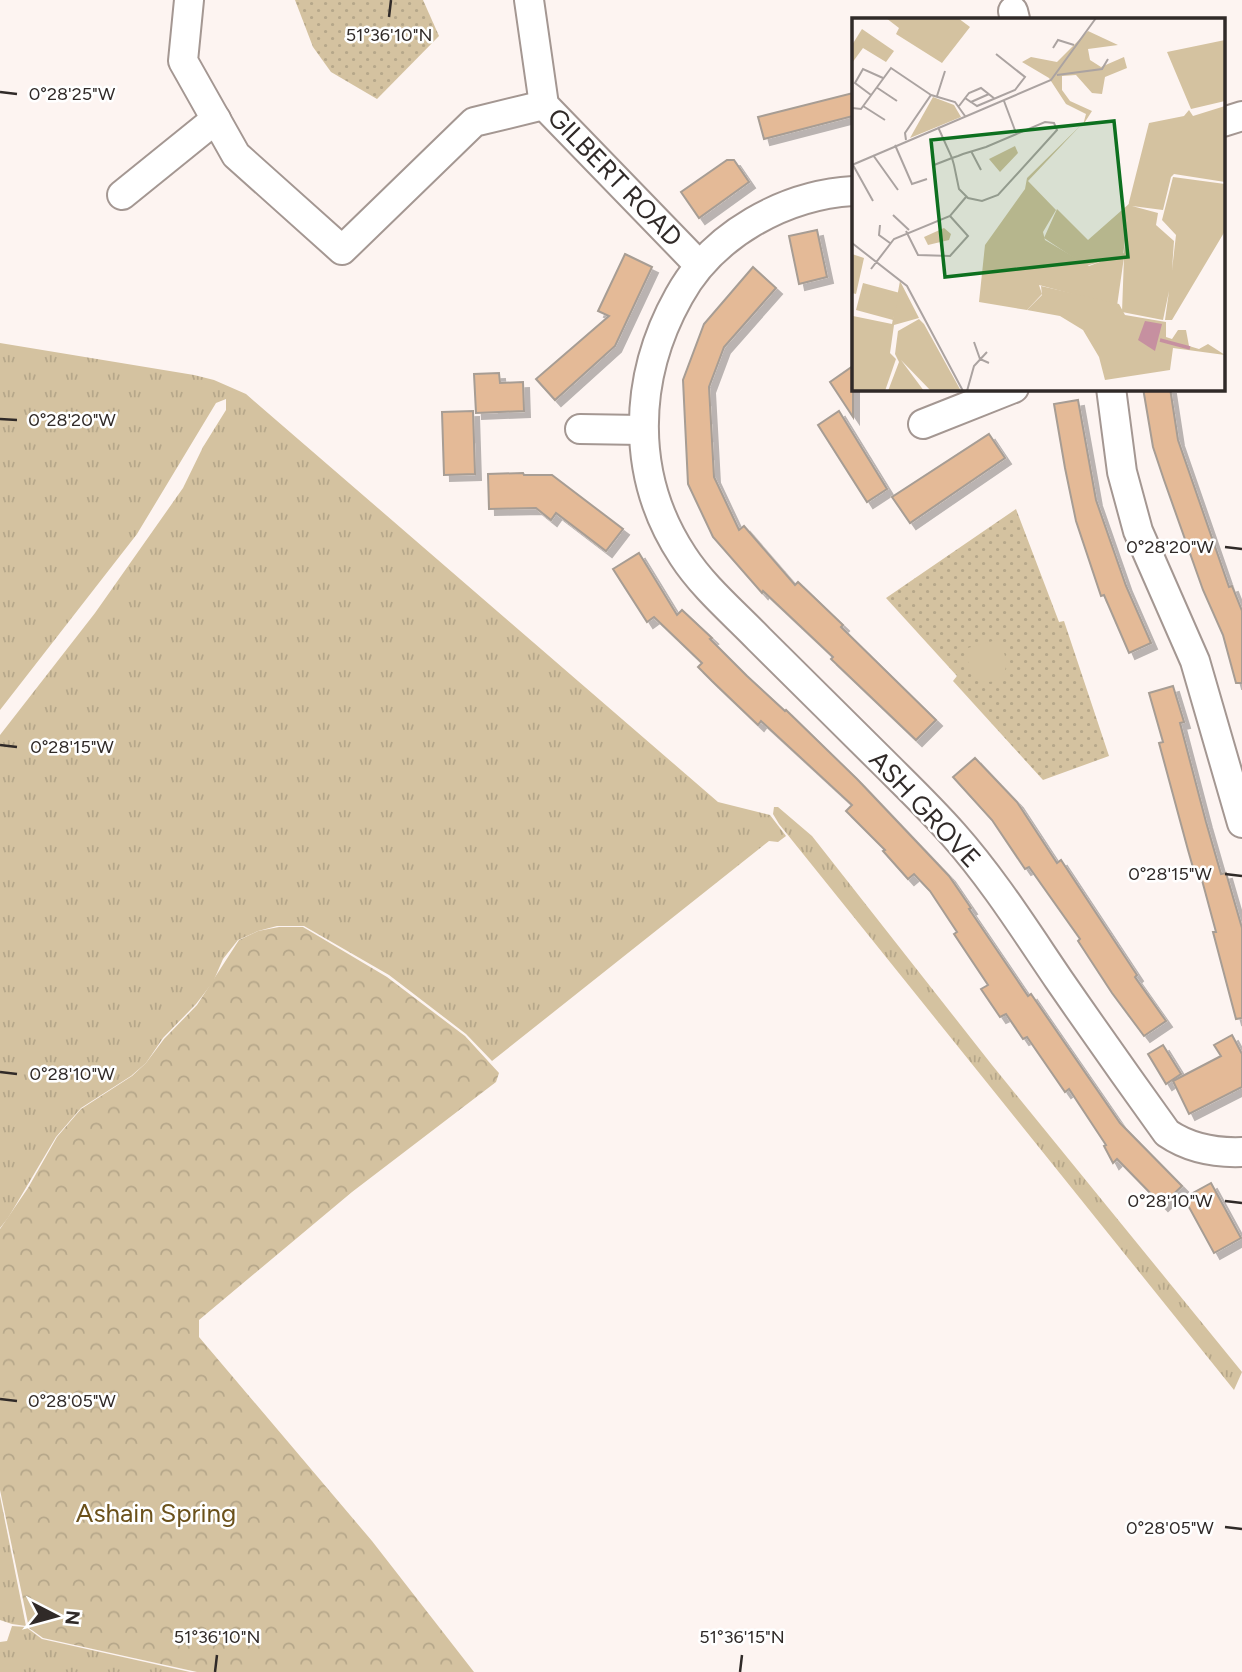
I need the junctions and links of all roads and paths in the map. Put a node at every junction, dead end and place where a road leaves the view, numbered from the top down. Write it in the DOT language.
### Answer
graph roads {
  1 [pos="189,0"];
  2 [pos="529,0"];
  3 [pos="544,104"];
  4 [pos="1242,116"];
  5 [pos="216,120"];
  6 [pos="1224,122"];
  7 [pos="852,191"];
  8 [pos="122,195"];
  9 [pos="699,265"];
  10 [pos="1009,390"];
  11 [pos="1111,390"];
  12 [pos="923,424"];
  13 [pos="580,429"];
  14 [pos="642,430"];
  15 [pos="1236,777"];
  16 [pos="1242,823"];
  17 [pos="1242,1152"];
  1 -- 5 [label="street"];
  2 -- 3 [label="street, GILBERT ROAD"];
  3 -- 5 [label="street"];
  3 -- 9 [label="street, GILBERT ROAD"];
  4 -- 6 [label="street"];
  5 -- 8 [label="street"];
  7 -- 9 [label="street, ASH GROVE"];
  9 -- 14 [label="street, ASH GROVE"];
  10 -- 12 [label="street"];
  11 -- 15 [label="street"];
  13 -- 14 [label="street"];
  14 -- 17 [label="street, ASH GROVE"];
  15 -- 16 [label="street"];
}
